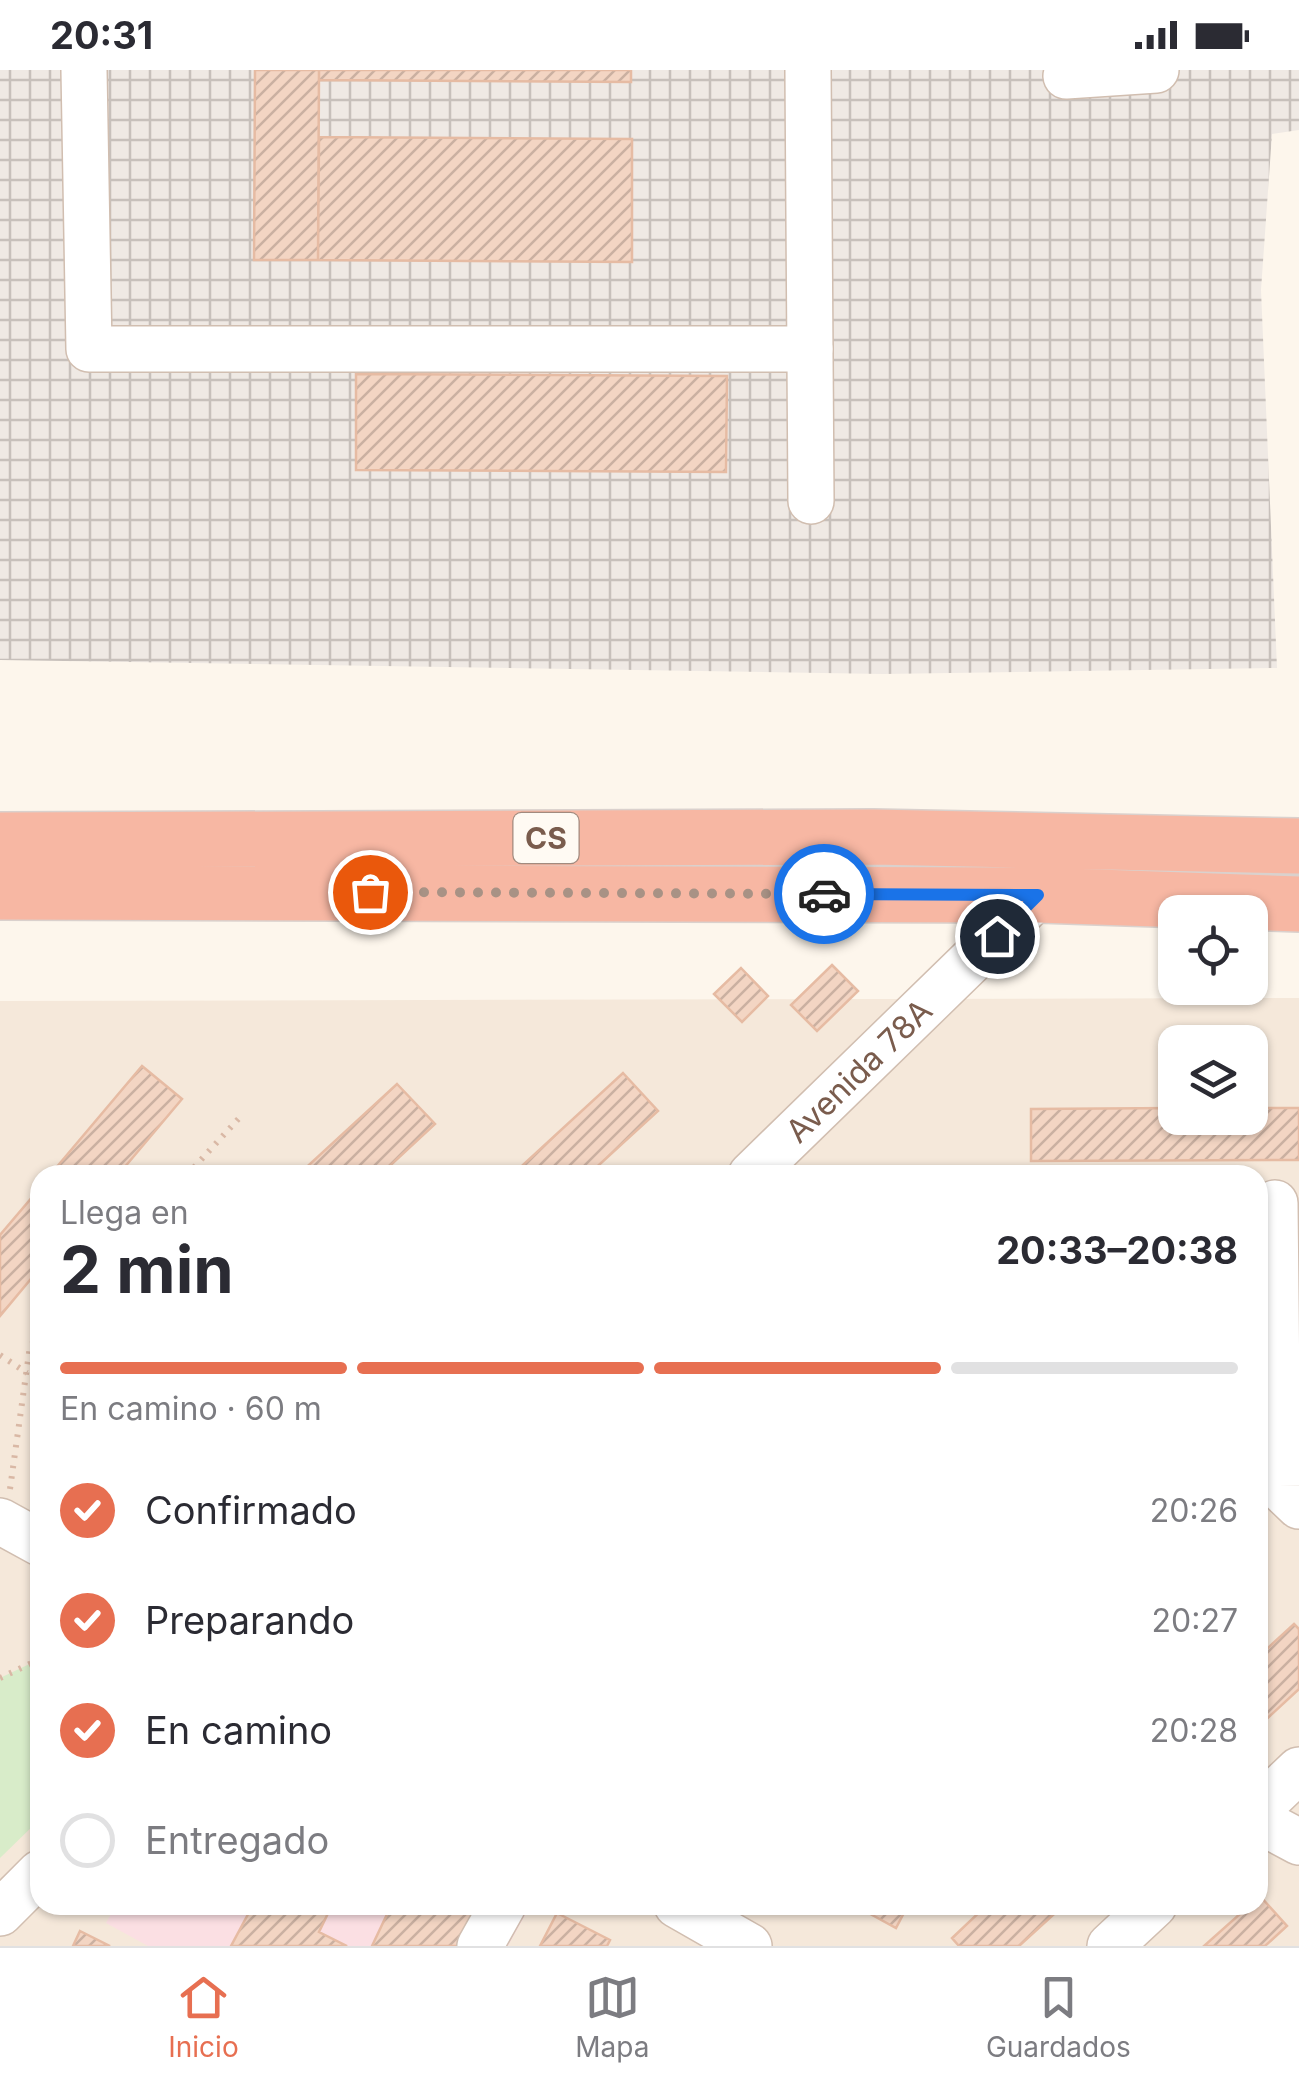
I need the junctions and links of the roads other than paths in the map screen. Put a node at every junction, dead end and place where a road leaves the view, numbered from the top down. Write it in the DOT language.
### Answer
graph roads {
  1 [pos="84,70"];
  2 [pos="808,70"];
  3 [pos="1156,70"];
  4 [pos="1066,76"];
  5 [pos="810,350"];
  6 [pos="811,501"];
  7 [pos="0,840"];
  8 [pos="1093,840"];
  9 [pos="1299,846"];
  10 [pos="0,892"];
  11 [pos="1038,895"];
  12 [pos="1299,904"];
  13 [pos="761,1165"];
  14 [pos="1277,1202"];
  15 [pos="1299,1506"];
  16 [pos="1299,1770"];
  17 [pos="1268,1799"];
  18 [pos="1268,1825"];
  19 [pos="1299,1842"];
  20 [pos="30,1882"];
  21 [pos="0,1913"];
  22 [pos="497,1915"];
  23 [pos="695,1915"];
  24 [pos="1143,1915"];
  25 [pos="480,1946"];
  26 [pos="749,1946"];
  27 [pos="1110,1946"];
  1 -- 5 [label="street"];
  2 -- 5 [label="street"];
  3 -- 4 [label="street"];
  5 -- 6 [label="street"];
  7 -- 8 [label="highway, CS"];
  8 -- 9 [label="highway, CS"];
  8 -- 11 [label="street, Avenida 78A"];
  10 -- 11 [label="highway, CS"];
  11 -- 12 [label="highway, CS"];
  11 -- 13 [label="street, Avenida 78A"];
  14 -- 15 [label="street"];
  16 -- 17 [label="street"];
  18 -- 19 [label="street"];
  20 -- 21 [label="street"];
  22 -- 25 [label="street"];
  23 -- 26 [label="street"];
  24 -- 27 [label="street"];
}
